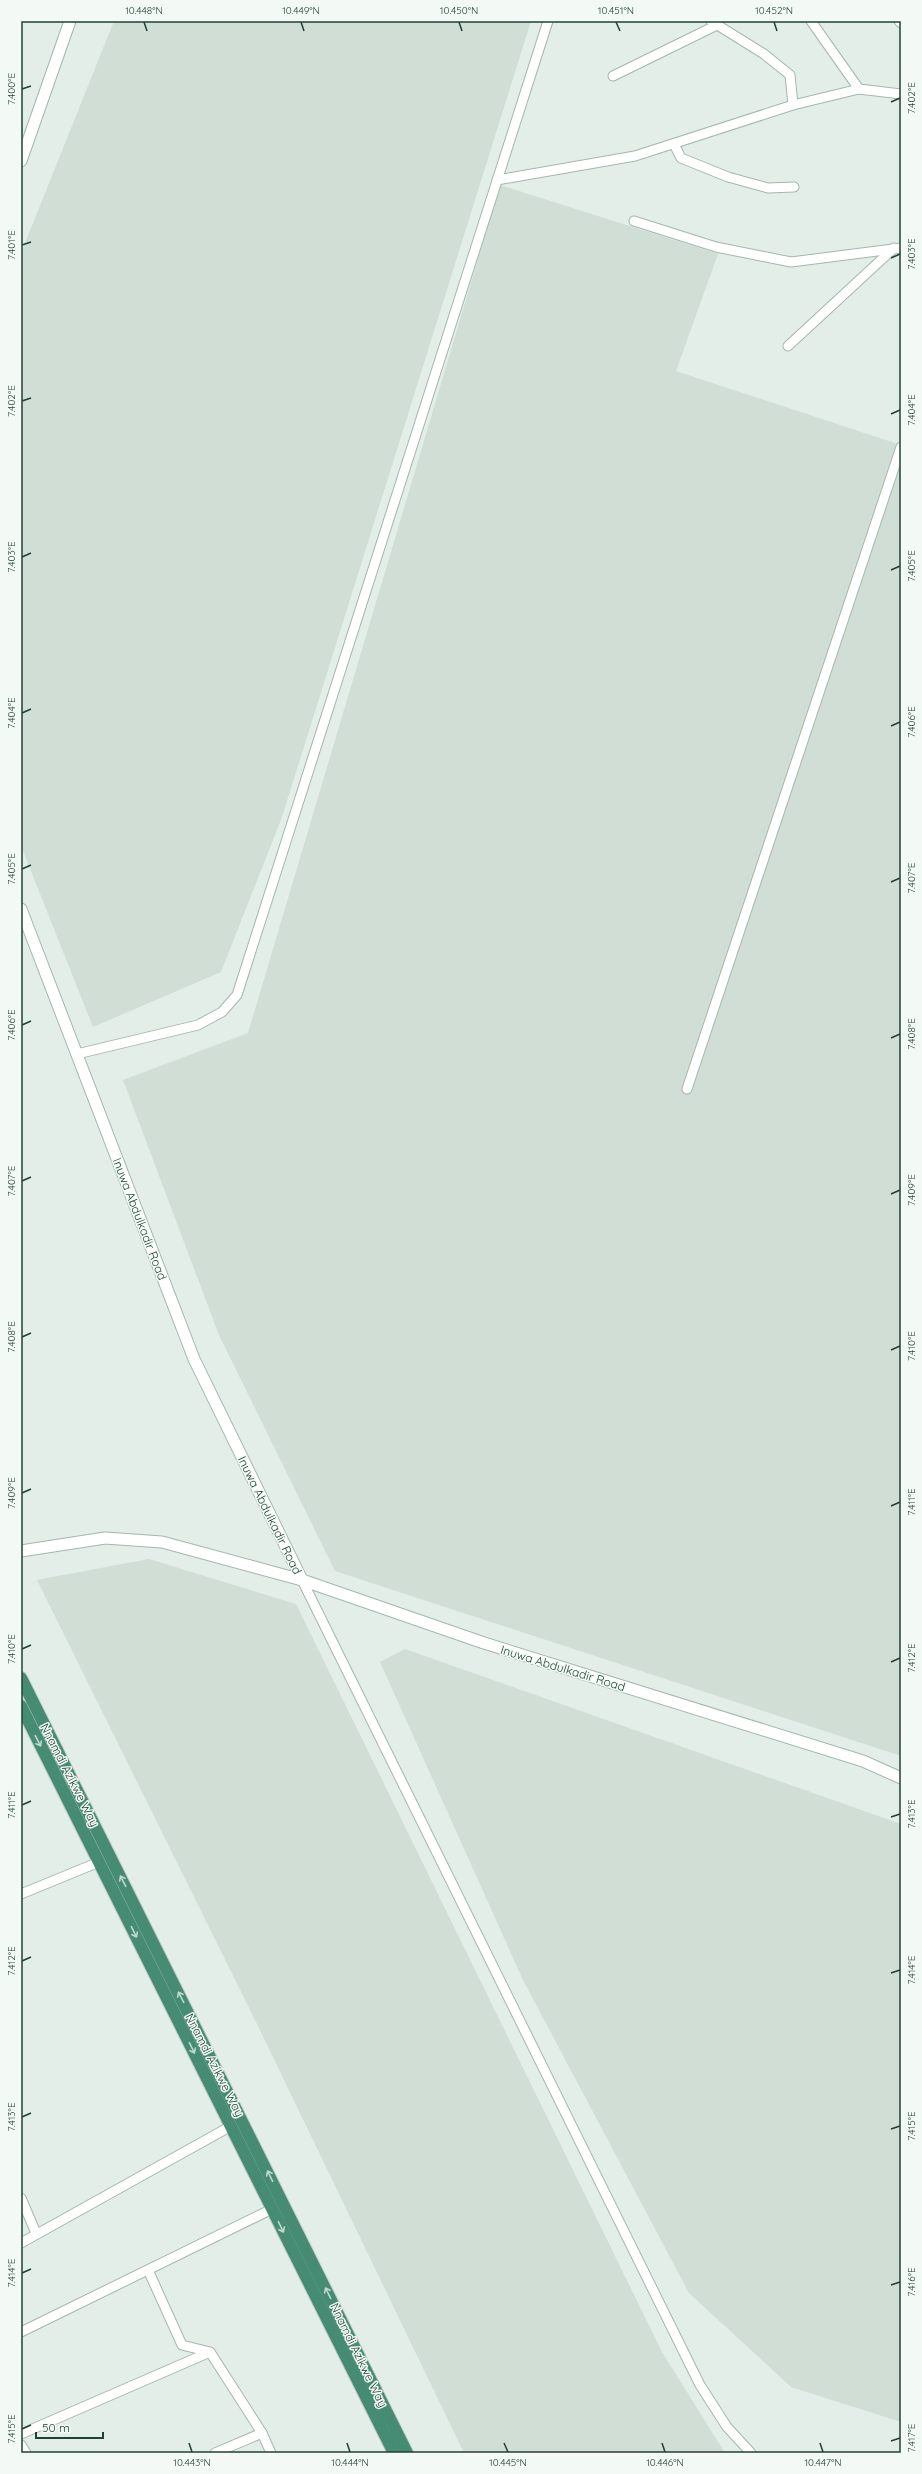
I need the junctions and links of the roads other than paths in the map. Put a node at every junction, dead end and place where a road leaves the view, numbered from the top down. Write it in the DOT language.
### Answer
graph roads {
  1 [pos="70,21"];
  2 [pos="548,21"];
  3 [pos="811,21"];
  4 [pos="714,23"];
  5 [pos="614,76"];
  6 [pos="860,90"];
  7 [pos="901,94"];
  8 [pos="793,105"];
  9 [pos="674,144"];
  10 [pos="21,160"];
  11 [pos="497,180"];
  12 [pos="794,186"];
  13 [pos="634,222"];
  14 [pos="898,248"];
  15 [pos="788,346"];
  16 [pos="901,447"];
  17 [pos="21,909"];
  18 [pos="77,1054"];
  19 [pos="687,1089"];
  20 [pos="21,1552"];
  21 [pos="302,1580"];
  22 [pos="21,1678"];
  23 [pos="21,1706"];
  24 [pos="901,1778"];
  25 [pos="99,1862"];
  26 [pos="21,1894"];
  27 [pos="231,2126"];
  28 [pos="21,2198"];
  29 [pos="272,2209"];
  30 [pos="36,2233"];
  31 [pos="21,2243"];
  32 [pos="148,2270"];
  33 [pos="21,2332"];
  34 [pos="210,2352"];
  35 [pos="262,2433"];
  36 [pos="21,2434"];
  37 [pos="21,2445"];
  38 [pos="26,2453"];
  39 [pos="215,2453"];
  40 [pos="271,2453"];
  41 [pos="394,2453"];
  42 [pos="407,2453"];
  43 [pos="751,2453"];
  1 -- 10 [label="street"];
  2 -- 11 [label="street"];
  3 -- 6 [label="street"];
  4 -- 5 [label="street"];
  4 -- 8 [label="street"];
  6 -- 7 [label="street"];
  6 -- 8 [label="street"];
  8 -- 9 [label="street"];
  9 -- 11 [label="street"];
  9 -- 12 [label="street"];
  11 -- 18 [label="street"];
  13 -- 14 [label="street"];
  14 -- 15 [label="street"];
  16 -- 19 [label="street"];
  17 -- 18 [label="street, Inuwa Abdulkadir Road"];
  18 -- 21 [label="street, Inuwa Abdulkadir Road"];
  20 -- 21 [label="street"];
  21 -- 24 [label="street, Inuwa Abdulkadir Road"];
  21 -- 43 [label="street"];
  42 -- 22 [label="highway, Nnamdi Azikwe Way, one-way"];
  23 -- 25 [label="highway, Nnamdi Azikwe Way, one-way"];
  25 -- 26 [label="street"];
  25 -- 27 [label="highway, Nnamdi Azikwe Way, one-way"];
  27 -- 29 [label="highway, Nnamdi Azikwe Way"];
  27 -- 30 [label="street"];
  28 -- 30 [label="street"];
  29 -- 32 [label="street"];
  29 -- 41 [label="highway, Nnamdi Azikwe Way, one-way"];
  30 -- 31 [label="street"];
  32 -- 33 [label="street"];
  32 -- 34 [label="street"];
  34 -- 35 [label="street"];
  34 -- 36 [label="street"];
  35 -- 39 [label="street"];
  35 -- 40 [label="street"];
  37 -- 38 [label="street"];
}
